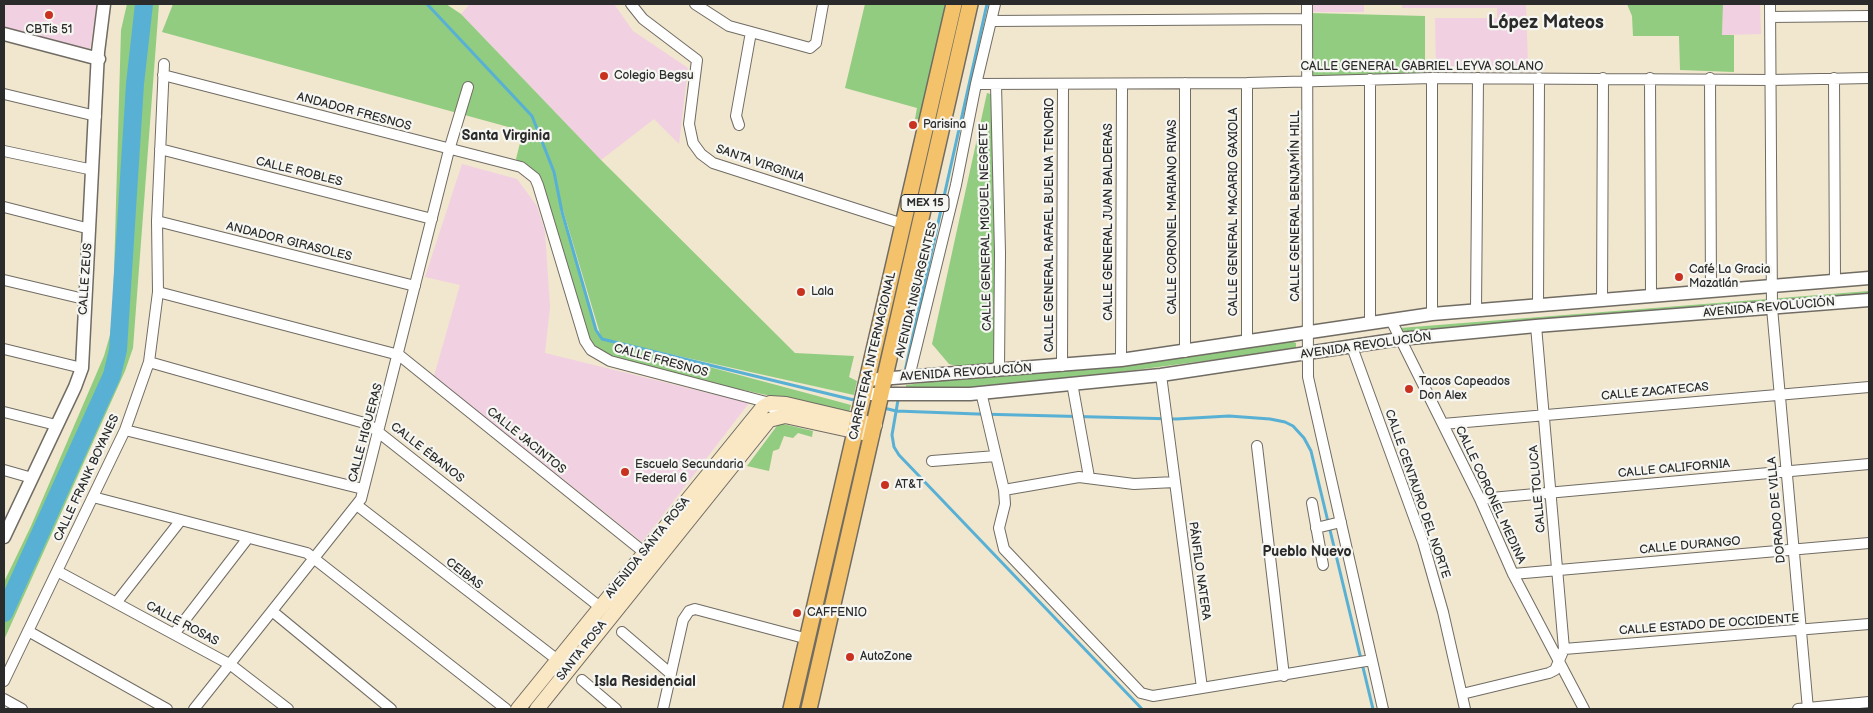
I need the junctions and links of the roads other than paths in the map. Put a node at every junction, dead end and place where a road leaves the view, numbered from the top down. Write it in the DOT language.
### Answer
graph roads {
  1 [pos="104,4"];
  2 [pos="631,4"];
  3 [pos="695,4"];
  4 [pos="824,4"];
  5 [pos="954,4"];
  6 [pos="970,4"];
  7 [pos="995,4"];
  8 [pos="1307,4"];
  9 [pos="1770,4"];
  10 [pos="1770,16"];
  11 [pos="1869,16"];
  12 [pos="1307,19"];
  13 [pos="991,21"];
  14 [pos="751,32"];
  15 [pos="4,34"];
  16 [pos="99,59"];
  17 [pos="164,64"];
  18 [pos="163,76"];
  19 [pos="1432,78"];
  20 [pos="1478,78"];
  21 [pos="1539,78"];
  22 [pos="1603,78"];
  23 [pos="1650,78"];
  24 [pos="1710,78"];
  25 [pos="1834,78"];
  26 [pos="1869,78"];
  27 [pos="1370,79"];
  28 [pos="1308,80"];
  29 [pos="1771,80"];
  30 [pos="1246,82"];
  31 [pos="1185,83"];
  32 [pos="976,84"];
  33 [pos="996,84"];
  34 [pos="1062,84"];
  35 [pos="1122,84"];
  36 [pos="468,88"];
  37 [pos="4,94"];
  38 [pos="96,116"];
  39 [pos="739,125"];
  40 [pos="160,149"];
  41 [pos="449,150"];
  42 [pos="4,151"];
  43 [pos="93,170"];
  44 [pos="535,178"];
  45 [pos="4,207"];
  46 [pos="432,218"];
  47 [pos="157,221"];
  48 [pos="903,224"];
  49 [pos="90,229"];
  50 [pos="1869,278"];
  51 [pos="4,280"];
  52 [pos="1835,281"];
  53 [pos="415,286"];
  54 [pos="1772,286"];
  55 [pos="1711,291"];
  56 [pos="158,292"];
  57 [pos="1650,295"];
  58 [pos="84,299"];
  59 [pos="1602,299"];
  60 [pos="1869,300"];
  61 [pos="1538,305"];
  62 [pos="1772,308"];
  63 [pos="1476,310"];
  64 [pos="1432,314"];
  65 [pos="1392,320"];
  66 [pos="1370,323"];
  67 [pos="1536,326"];
  68 [pos="1309,333"];
  69 [pos="1400,339"];
  70 [pos="1247,342"];
  71 [pos="1352,347"];
  72 [pos="4,349"];
  73 [pos="1185,352"];
  74 [pos="394,353"];
  75 [pos="1308,354"];
  76 [pos="1121,360"];
  77 [pos="149,362"];
  78 [pos="1062,366"];
  79 [pos="82,368"];
  80 [pos="999,370"];
  81 [pos="1161,375"];
  82 [pos="909,377"];
  83 [pos="885,379"];
  84 [pos="1072,384"];
  85 [pos="1869,387"];
  86 [pos="981,392"];
  87 [pos="1780,394"];
  88 [pos="770,403"];
  89 [pos="862,405"];
  90 [pos="4,412"];
  91 [pos="877,413"];
  92 [pos="1543,414"];
  93 [pos="778,417"];
  94 [pos="1443,424"];
  95 [pos="56,425"];
  96 [pos="125,430"];
  97 [pos="380,432"];
  98 [pos="1258,446"];
  99 [pos="996,456"];
  100 [pos="932,460"];
  101 [pos="1869,464"];
  102 [pos="4,470"];
  103 [pos="1786,471"];
  104 [pos="1089,477"];
  105 [pos="32,478"];
  106 [pos="1174,482"];
  107 [pos="364,489"];
  108 [pos="1004,490"];
  109 [pos="1551,493"];
  110 [pos="93,497"];
  111 [pos="1480,500"];
  112 [pos="1312,503"];
  113 [pos="358,506"];
  114 [pos="181,520"];
  115 [pos="1341,522"];
  116 [pos="1316,528"];
  117 [pos="5,534"];
  118 [pos="248,538"];
  119 [pos="1869,543"];
  120 [pos="1793,550"];
  121 [pos="649,556"];
  122 [pos="316,558"];
  123 [pos="1323,564"];
  124 [pos="1558,570"];
  125 [pos="57,571"];
  126 [pos="1513,574"];
  127 [pos="116,603"];
  128 [pos="600,607"];
  129 [pos="272,611"];
  130 [pos="1869,624"];
  131 [pos="28,631"];
  132 [pos="1801,631"];
  133 [pos="622,632"];
  134 [pos="174,634"];
  135 [pos="808,639"];
  136 [pos="1564,649"];
  137 [pos="557,660"];
  138 [pos="1364,662"];
  139 [pos="1559,662"];
  140 [pos="231,665"];
  141 [pos="568,668"];
  142 [pos="671,674"];
  143 [pos="1284,676"];
  144 [pos="582,680"];
  145 [pos="4,681"];
  146 [pos="1202,688"];
  147 [pos="1462,694"];
  148 [pos="4,699"];
  149 [pos="1869,702"];
  150 [pos="22,709"];
  151 [pos="167,709"];
  152 [pos="194,709"];
  153 [pos="288,709"];
  154 [pos="392,709"];
  155 [pos="506,709"];
  156 [pos="518,709"];
  157 [pos="537,709"];
  158 [pos="616,709"];
  159 [pos="663,709"];
  160 [pos="792,709"];
  161 [pos="809,709"];
  162 [pos="1383,709"];
  163 [pos="1465,709"];
  164 [pos="1584,709"];
  165 [pos="1804,709"];
  1 -- 16 [label="street, CALLE ZEUS"];
  2 -- 48 [label="street, SANTA VIRGINIA"];
  3 -- 14 [label="street"];
  4 -- 14 [label="street"];
  5 -- 48 [label="main road, CARRETERA INTERNACIONAL / MEX 15"];
  6 -- 83 [label="main road, CARRETERA INTERNACIONAL / MEX 15"];
  7 -- 13 [label="street, AVENIDA INSURGENTES"];
  8 -- 12 [label="street, CALLE GENERAL BENJAMÍN HILL"];
  9 -- 10 [label="street, DORADO DE VILLA"];
  10 -- 11 [label="street"];
  10 -- 29 [label="street, DORADO DE VILLA"];
  12 -- 13 [label="street"];
  12 -- 28 [label="street, CALLE GENERAL BENJAMÍN HILL"];
  13 -- 32 [label="street, AVENIDA INSURGENTES"];
  14 -- 39 [label="street"];
  15 -- 16 [label="street"];
  16 -- 38 [label="street, CALLE ZEUS"];
  17 -- 18 [label="street, CALLE FRANK BOYANES"];
  18 -- 40 [label="street, CALLE FRANK BOYANES"];
  18 -- 41 [label="street, ANDADOR FRESNOS"];
  19 -- 20 [label="street, CALLE GENERAL GABRIEL LEYVA SOLANO"];
  19 -- 27 [label="street, CALLE GENERAL GABRIEL LEYVA SOLANO"];
  19 -- 64 [label="street"];
  20 -- 21 [label="street, CALLE GENERAL GABRIEL LEYVA SOLANO"];
  20 -- 63 [label="street"];
  21 -- 22 [label="street, CALLE GENERAL GABRIEL LEYVA SOLANO"];
  21 -- 61 [label="street"];
  22 -- 23 [label="street, CALLE GENERAL GABRIEL LEYVA SOLANO"];
  22 -- 59 [label="street"];
  23 -- 24 [label="street, CALLE GENERAL GABRIEL LEYVA SOLANO"];
  23 -- 57 [label="street"];
  24 -- 29 [label="street, CALLE GENERAL GABRIEL LEYVA SOLANO"];
  24 -- 55 [label="street"];
  25 -- 26 [label="street, CALLE GENERAL GABRIEL LEYVA SOLANO"];
  25 -- 29 [label="street, CALLE GENERAL GABRIEL LEYVA SOLANO"];
  25 -- 52 [label="street"];
  27 -- 28 [label="street, CALLE GENERAL GABRIEL LEYVA SOLANO"];
  27 -- 66 [label="street"];
  28 -- 30 [label="street, CALLE GENERAL GABRIEL LEYVA SOLANO"];
  28 -- 68 [label="street, CALLE GENERAL BENJAMÍN HILL"];
  29 -- 54 [label="street, DORADO DE VILLA"];
  30 -- 31 [label="street, CALLE GENERAL GABRIEL LEYVA SOLANO"];
  30 -- 70 [label="street, CALLE GENERAL MACARIO GAXIOLA"];
  31 -- 35 [label="street, CALLE GENERAL GABRIEL LEYVA SOLANO"];
  31 -- 73 [label="street, CALLE CORONEL MARIANO RIVAS"];
  32 -- 33 [label="street, CALLE GENERAL GABRIEL LEYVA SOLANO"];
  32 -- 82 [label="street, AVENIDA INSURGENTES"];
  33 -- 34 [label="street, CALLE GENERAL GABRIEL LEYVA SOLANO"];
  33 -- 80 [label="street, CALLE GENERAL MIGUEL NEGRETE"];
  34 -- 35 [label="street, CALLE GENERAL GABRIEL LEYVA SOLANO"];
  34 -- 78 [label="street, CALLE GENERAL RAFAEL BUELNA TENORIO"];
  35 -- 76 [label="street, CALLE GENERAL JUAN BALDERAS"];
  36 -- 41 [label="street, CALLE HIGUERAS"];
  37 -- 38 [label="street"];
  38 -- 43 [label="street, CALLE ZEUS"];
  40 -- 46 [label="street, CALLE ROBLES"];
  40 -- 47 [label="street, CALLE FRANK BOYANES"];
  41 -- 44 [label="street, ANDADOR FRESNOS"];
  41 -- 46 [label="street, CALLE HIGUERAS"];
  42 -- 43 [label="street"];
  43 -- 49 [label="street, CALLE ZEUS"];
  44 -- 88 [label="street, CALLE FRESNOS"];
  45 -- 49 [label="street"];
  46 -- 53 [label="street, CALLE HIGUERAS"];
  47 -- 53 [label="street, ANDADOR GIRASOLES"];
  47 -- 56 [label="street, CALLE FRANK BOYANES"];
  48 -- 89 [label="main road, CARRETERA INTERNACIONAL / MEX 15"];
  49 -- 58 [label="street, CALLE ZEUS"];
  50 -- 52 [label="street, AVENIDA REVOLUCIÓN"];
  51 -- 58 [label="street"];
  52 -- 54 [label="street, AVENIDA REVOLUCIÓN"];
  53 -- 74 [label="street, CALLE HIGUERAS"];
  54 -- 55 [label="street, AVENIDA REVOLUCIÓN"];
  54 -- 62 [label="street, DORADO DE VILLA"];
  55 -- 57 [label="street, AVENIDA REVOLUCIÓN"];
  56 -- 74 [label="street"];
  56 -- 77 [label="street, CALLE FRANK BOYANES"];
  57 -- 59 [label="street, AVENIDA REVOLUCIÓN"];
  58 -- 79 [label="street, CALLE ZEUS"];
  59 -- 61 [label="street, AVENIDA REVOLUCIÓN"];
  60 -- 62 [label="street, AVENIDA REVOLUCIÓN"];
  61 -- 63 [label="street, AVENIDA REVOLUCIÓN"];
  62 -- 67 [label="street, AVENIDA REVOLUCIÓN"];
  62 -- 87 [label="street, DORADO DE VILLA"];
  63 -- 64 [label="street, AVENIDA REVOLUCIÓN"];
  64 -- 65 [label="street, AVENIDA REVOLUCIÓN"];
  65 -- 66 [label="street, AVENIDA REVOLUCIÓN"];
  65 -- 69 [label="street, CALLE CORONEL MEDINA"];
  66 -- 68 [label="street, AVENIDA REVOLUCIÓN"];
  67 -- 69 [label="street, AVENIDA REVOLUCIÓN"];
  67 -- 92 [label="street, CALLE TOLUCA"];
  68 -- 70 [label="street, AVENIDA REVOLUCIÓN"];
  68 -- 75 [label="street, CALLE GENERAL BENJAMÍN HILL"];
  69 -- 71 [label="street, AVENIDA REVOLUCIÓN"];
  69 -- 94 [label="street, CALLE CORONEL MEDINA"];
  70 -- 73 [label="street, AVENIDA REVOLUCIÓN"];
  71 -- 75 [label="street, AVENIDA REVOLUCIÓN"];
  71 -- 147 [label="street, CALLE CENTAURO DEL NORTE"];
  72 -- 79 [label="street"];
  73 -- 76 [label="street, AVENIDA REVOLUCIÓN"];
  74 -- 97 [label="street, CALLE HIGUERAS"];
  74 -- 121 [label="street, CALLE JACINTOS"];
  75 -- 81 [label="street, AVENIDA REVOLUCIÓN"];
  75 -- 115 [label="street, CALLE GENERAL BENJAMÍN HILL"];
  76 -- 78 [label="street, AVENIDA REVOLUCIÓN"];
  77 -- 96 [label="street, CALLE FRANK BOYANES"];
  77 -- 97 [label="street, CALLE ÉBANOS"];
  78 -- 80 [label="street, AVENIDA REVOLUCIÓN"];
  79 -- 95 [label="street, CALLE ZEUS"];
  80 -- 82 [label="street, AVENIDA REVOLUCIÓN"];
  81 -- 84 [label="street, AVENIDA REVOLUCIÓN"];
  81 -- 106 [label="street, PÁNFILO NATERA"];
  82 -- 83 [label="street, AVENIDA REVOLUCIÓN"];
  83 -- 89 [label="street, AVENIDA REVOLUCIÓN"];
  83 -- 91 [label="main road, CARRETERA INTERNACIONAL / MEX 15"];
  84 -- 86 [label="street, AVENIDA REVOLUCIÓN"];
  84 -- 104 [label="street"];
  85 -- 87 [label="street, CALLE ZACATECAS"];
  86 -- 91 [label="street, AVENIDA REVOLUCIÓN"];
  86 -- 99 [label="street"];
  87 -- 92 [label="street, CALLE ZACATECAS"];
  87 -- 103 [label="street, DORADO DE VILLA"];
  88 -- 89 [label="main road"];
  88 -- 93 [label="street"];
  88 -- 121 [label="main road, AVENIDA SANTA ROSA"];
  89 -- 91 [label="main road"];
  89 -- 91 [label="street, AVENIDA REVOLUCIÓN"];
  89 -- 93 [label="main road"];
  89 -- 135 [label="main road, CARRETERA INTERNACIONAL / MEX 15"];
  90 -- 95 [label="street"];
  91 -- 161 [label="main road, CARRETERA INTERNACIONAL / MEX 15"];
  92 -- 94 [label="street, CALLE ZACATECAS"];
  92 -- 109 [label="street, CALLE TOLUCA"];
  93 -- 121 [label="main road, SANTA ROSA"];
  94 -- 111 [label="street, CALLE CORONEL MEDINA"];
  95 -- 105 [label="street, CALLE ZEUS"];
  96 -- 107 [label="street"];
  96 -- 110 [label="street, CALLE FRANK BOYANES"];
  97 -- 107 [label="street, CALLE HIGUERAS"];
  97 -- 128 [label="street, CALLE ÉBANOS"];
  98 -- 143 [label="street"];
  99 -- 100 [label="street"];
  99 -- 108 [label="street"];
  101 -- 103 [label="street, CALLE CALIFORNIA"];
  102 -- 105 [label="street"];
  103 -- 109 [label="street, CALLE CALIFORNIA"];
  103 -- 120 [label="street, DORADO DE VILLA"];
  104 -- 106 [label="street"];
  104 -- 108 [label="street"];
  105 -- 117 [label="street, CALLE ZEUS"];
  106 -- 146 [label="street, PÁNFILO NATERA"];
  107 -- 113 [label="street, CALLE HIGUERAS"];
  108 -- 146 [label="street"];
  109 -- 111 [label="street, CALLE CALIFORNIA"];
  109 -- 124 [label="street, CALLE TOLUCA"];
  110 -- 114 [label="street"];
  110 -- 125 [label="street, CALLE FRANK BOYANES"];
  111 -- 126 [label="street, CALLE CORONEL MEDINA"];
  112 -- 116 [label="street"];
  113 -- 122 [label="street, CALLE HIGUERAS"];
  113 -- 137 [label="street, CEIBAS"];
  114 -- 118 [label="street"];
  114 -- 127 [label="street"];
  115 -- 116 [label="street"];
  115 -- 138 [label="street, CALLE GENERAL BENJAMÍN HILL"];
  116 -- 123 [label="street"];
  118 -- 122 [label="street"];
  118 -- 134 [label="street"];
  119 -- 120 [label="street, CALLE DURANGO"];
  120 -- 124 [label="street, CALLE DURANGO"];
  120 -- 132 [label="street, DORADO DE VILLA"];
  121 -- 128 [label="main road, AVENIDA SANTA ROSA"];
  121 -- 141 [label="main road, SANTA ROSA"];
  122 -- 129 [label="street, CALLE HIGUERAS"];
  122 -- 155 [label="street"];
  124 -- 126 [label="street, CALLE DURANGO"];
  124 -- 136 [label="street, CALLE TOLUCA"];
  125 -- 127 [label="street, CALLE ROSAS"];
  125 -- 131 [label="street, CALLE FRANK BOYANES"];
  126 -- 139 [label="street, CALLE CORONEL MEDINA"];
  127 -- 134 [label="street, CALLE ROSAS"];
  128 -- 137 [label="main road, AVENIDA SANTA ROSA"];
  129 -- 140 [label="street, CALLE HIGUERAS"];
  129 -- 154 [label="street"];
  130 -- 132 [label="street, CALLE ESTADO DE OCCIDENTE"];
  131 -- 145 [label="street, CALLE FRANK BOYANES"];
  131 -- 151 [label="street"];
  132 -- 136 [label="street, CALLE ESTADO DE OCCIDENTE"];
  132 -- 165 [label="street, DORADO DE VILLA"];
  133 -- 142 [label="street"];
  134 -- 140 [label="street, CALLE ROSAS"];
  135 -- 142 [label="street"];
  135 -- 160 [label="main road, CARRETERA INTERNACIONAL / MEX 15"];
  136 -- 139 [label="street"];
  137 -- 141 [label="street, CEIBAS"];
  137 -- 156 [label="main road, AVENIDA SANTA ROSA"];
  138 -- 143 [label="street"];
  138 -- 162 [label="street, CALLE GENERAL BENJAMÍN HILL"];
  139 -- 147 [label="street"];
  139 -- 164 [label="street, CALLE CORONEL MEDINA"];
  140 -- 152 [label="street, CALLE HIGUERAS"];
  140 -- 153 [label="street, CALLE ROSAS"];
  141 -- 157 [label="main road, SANTA ROSA"];
  142 -- 159 [label="street"];
  143 -- 146 [label="street"];
  144 -- 158 [label="street"];
  147 -- 163 [label="street, CALLE CENTAURO DEL NORTE"];
  148 -- 150 [label="street"];
  149 -- 165 [label="street"];
}
